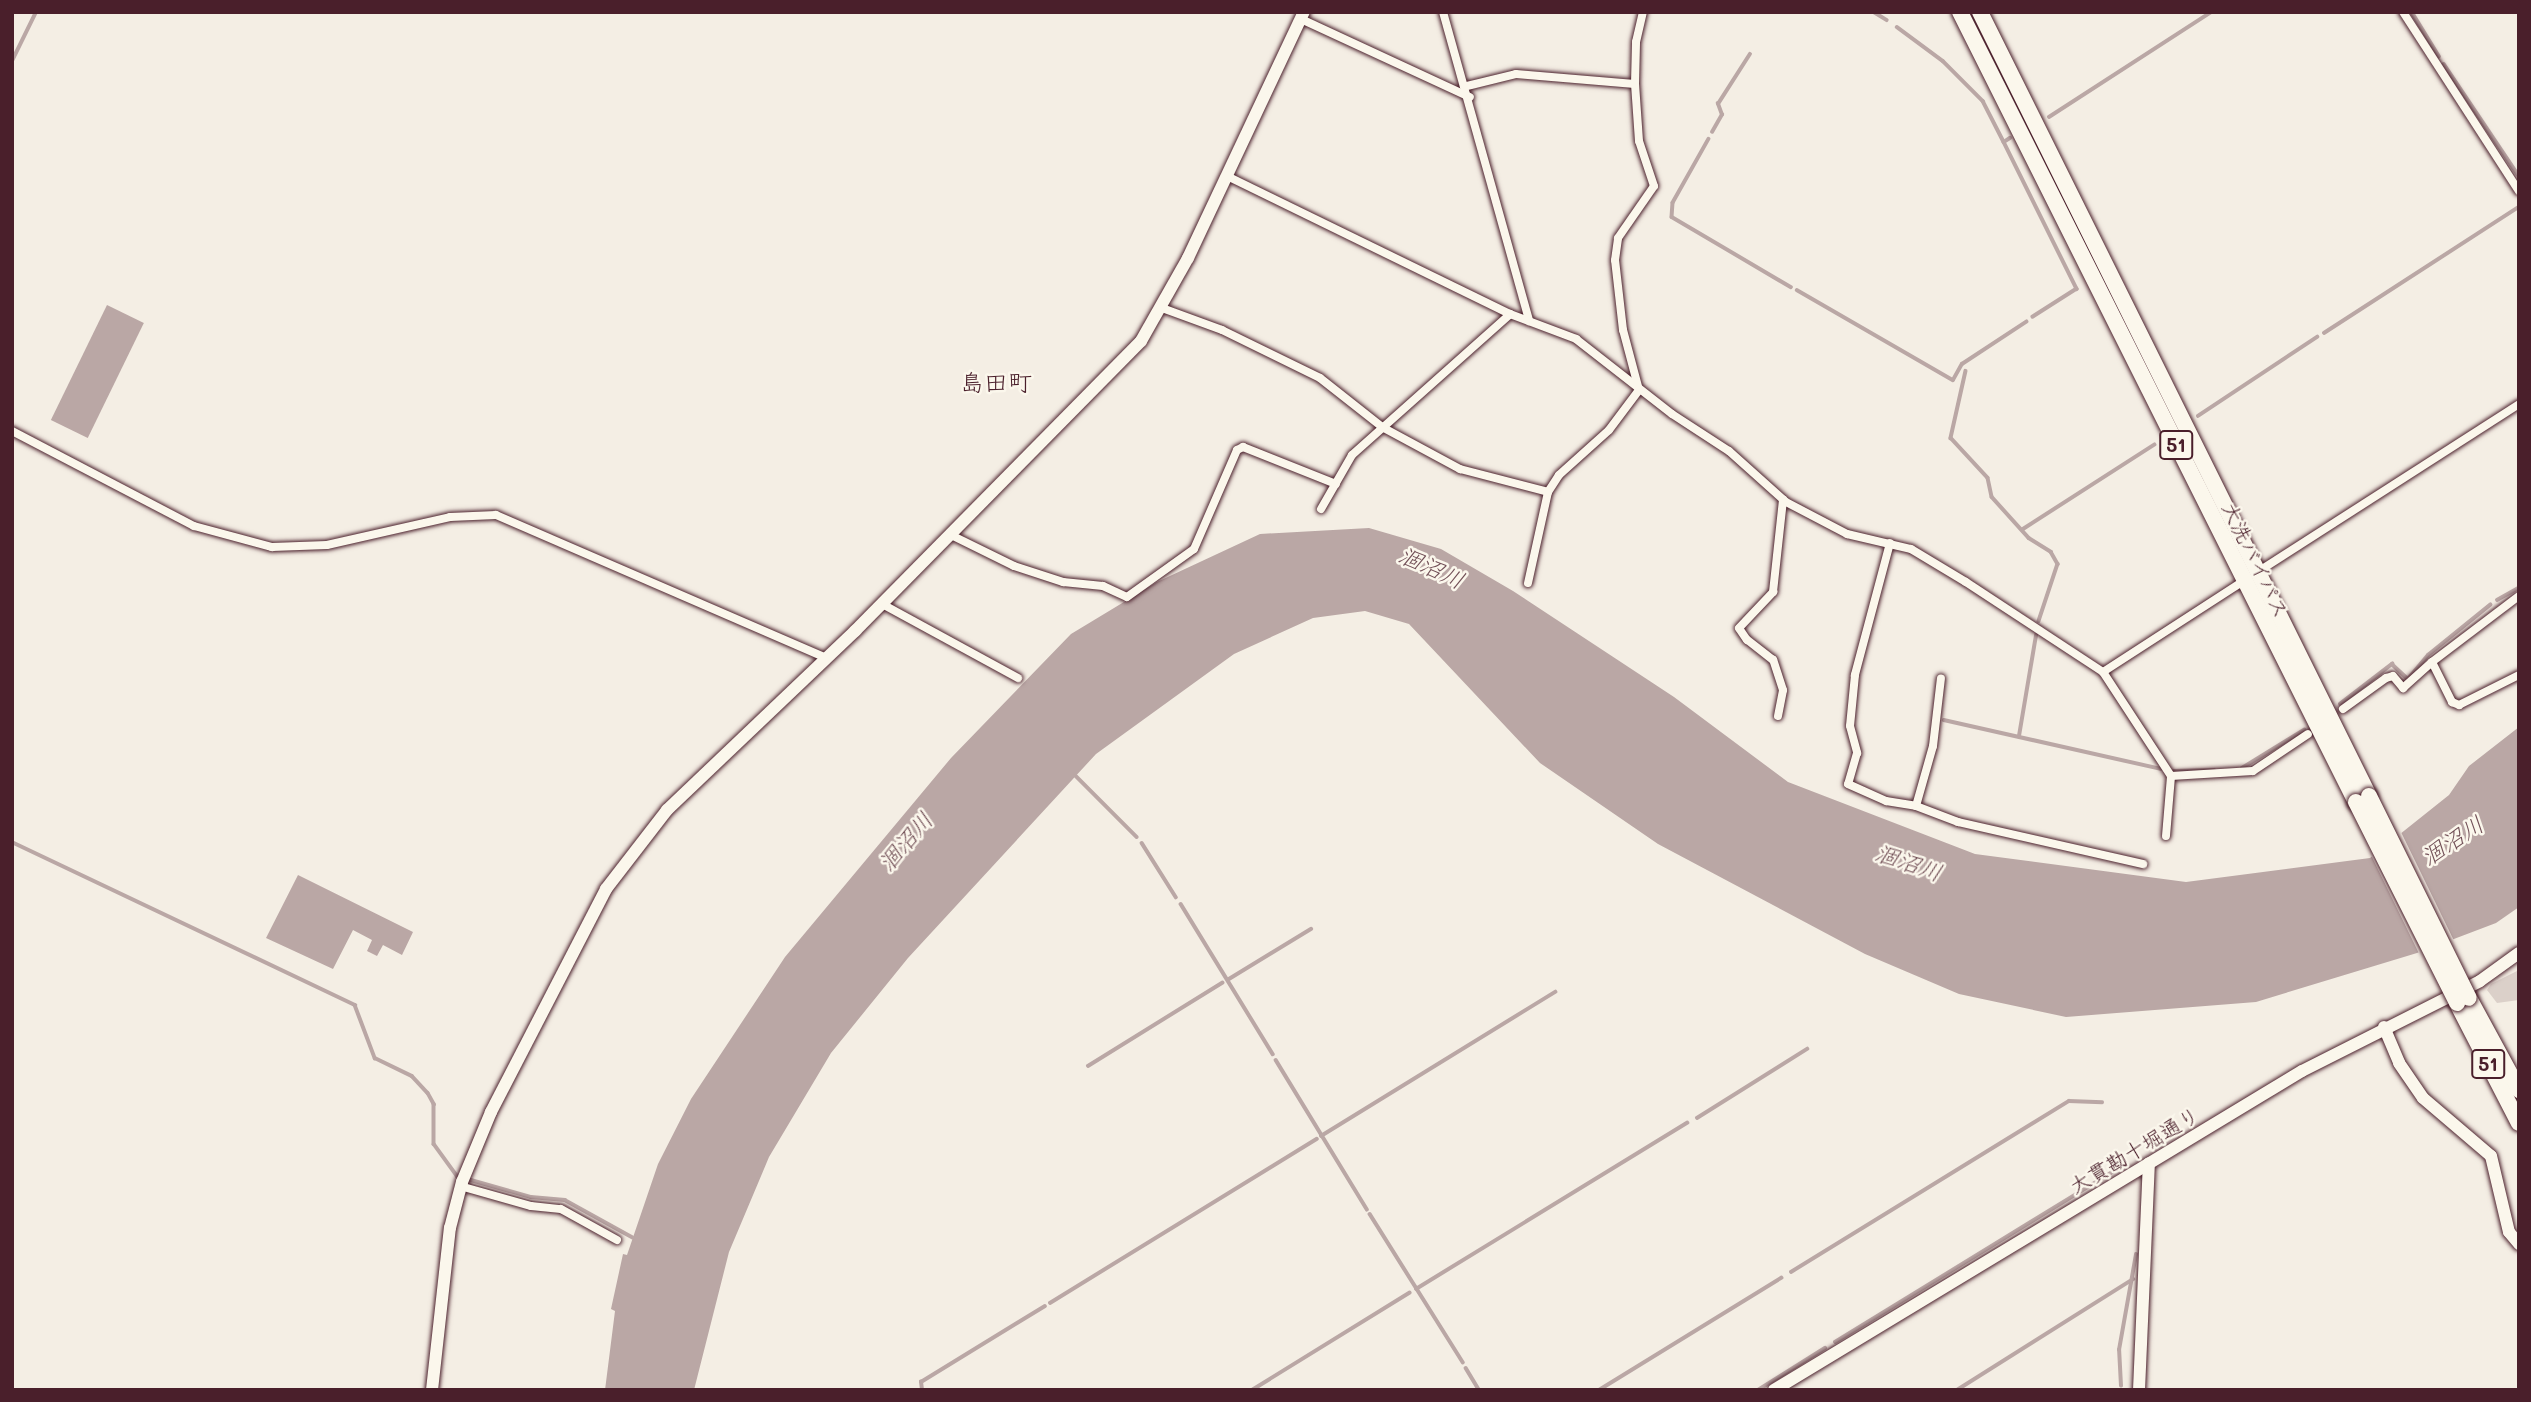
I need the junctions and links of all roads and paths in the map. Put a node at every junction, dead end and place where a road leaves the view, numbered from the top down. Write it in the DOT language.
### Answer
graph roads {
  1 [pos="1443,12"];
  2 [pos="1643,12"];
  3 [pos="1960,12"];
  4 [pos="1980,12"];
  5 [pos="2403,12"];
  6 [pos="1302,16"];
  7 [pos="1635,84"];
  8 [pos="1467,86"];
  9 [pos="1470,97"];
  10 [pos="1227,176"];
  11 [pos="2519,191"];
  12 [pos="1162,309"];
  13 [pos="1510,314"];
  14 [pos="1529,321"];
  15 [pos="1640,390"];
  16 [pos="2519,404"];
  17 [pos="1382,427"];
  18 [pos="12,431"];
  19 [pos="1336,484"];
  20 [pos="1548,492"];
  21 [pos="1783,500"];
  22 [pos="1321,509"];
  23 [pos="951,535"];
  24 [pos="1890,543"];
  25 [pos="2258,572"];
  26 [pos="2243,581"];
  27 [pos="1528,583"];
  28 [pos="2519,596"];
  29 [pos="882,604"];
  30 [pos="827,658"];
  31 [pos="2432,662"];
  32 [pos="2104,672"];
  33 [pos="2519,675"];
  34 [pos="1018,678"];
  35 [pos="1941,678"];
  36 [pos="2343,709"];
  37 [pos="1778,716"];
  38 [pos="2308,734"];
  39 [pos="2171,776"];
  40 [pos="2362,799"];
  41 [pos="1916,806"];
  42 [pos="2165,836"];
  43 [pos="2143,864"];
  44 [pos="2519,953"];
  45 [pos="2463,1001"];
  46 [pos="2384,1027"];
  47 [pos="2519,1090"];
  48 [pos="2519,1123"];
  49 [pos="2149,1163"];
  50 [pos="460,1186"];
  51 [pos="617,1240"];
  52 [pos="2519,1244"];
  53 [pos="432,1390"];
  54 [pos="1774,1390"];
  55 [pos="2139,1390"];
  1 -- 8 [label="street"];
  2 -- 7 [label="street"];
  3 -- 26 [label="highway, 大洗バイパス / 51"];
  4 -- 25 [label="highway, 大洗バイパス / 51"];
  5 -- 11 [label="street"];
  6 -- 9 [label="street"];
  6 -- 10 [label="street"];
  7 -- 8 [label="street"];
  7 -- 15 [label="street"];
  8 -- 9 [label="street"];
  9 -- 14 [label="street"];
  10 -- 12 [label="street"];
  10 -- 13 [label="street"];
  12 -- 17 [label="street"];
  12 -- 23 [label="street"];
  13 -- 14 [label="street"];
  13 -- 17 [label="street"];
  14 -- 15 [label="street"];
  15 -- 20 [label="street"];
  15 -- 21 [label="street"];
  16 -- 25 [label="street"];
  17 -- 19 [label="street"];
  17 -- 20 [label="street"];
  18 -- 30 [label="street"];
  19 -- 22 [label="street"];
  19 -- 23 [label="street"];
  20 -- 27 [label="street"];
  21 -- 24 [label="street"];
  21 -- 37 [label="street"];
  23 -- 29 [label="street"];
  24 -- 32 [label="street"];
  24 -- 41 [label="street"];
  25 -- 26 [label="street"];
  25 -- 40 [label="highway, 大洗バイパス / 51"];
  26 -- 32 [label="street"];
  26 -- 40 [label="highway, 大洗バイパス / 51"];
  28 -- 31 [label="street"];
  29 -- 30 [label="street"];
  29 -- 34 [label="street"];
  30 -- 50 [label="street"];
  31 -- 33 [label="street"];
  31 -- 36 [label="street"];
  32 -- 39 [label="street"];
  35 -- 41 [label="street"];
  38 -- 39 [label="street"];
  39 -- 42 [label="street"];
  40 -- 45 [label="highway, 大洗バイパス / 51, bridge"];
  41 -- 43 [label="street"];
  44 -- 46 [label="street, 大貫勘十堀通り"];
  45 -- 47 [label="highway, 大洗バイパス / 51"];
  45 -- 48 [label="highway, 大洗バイパス / 51"];
  46 -- 49 [label="street, 大貫勘十堀通り"];
  46 -- 52 [label="street"];
  49 -- 54 [label="street, 大貫勘十堀通り"];
  49 -- 55 [label="street"];
  50 -- 51 [label="street"];
  50 -- 53 [label="street"];
}
